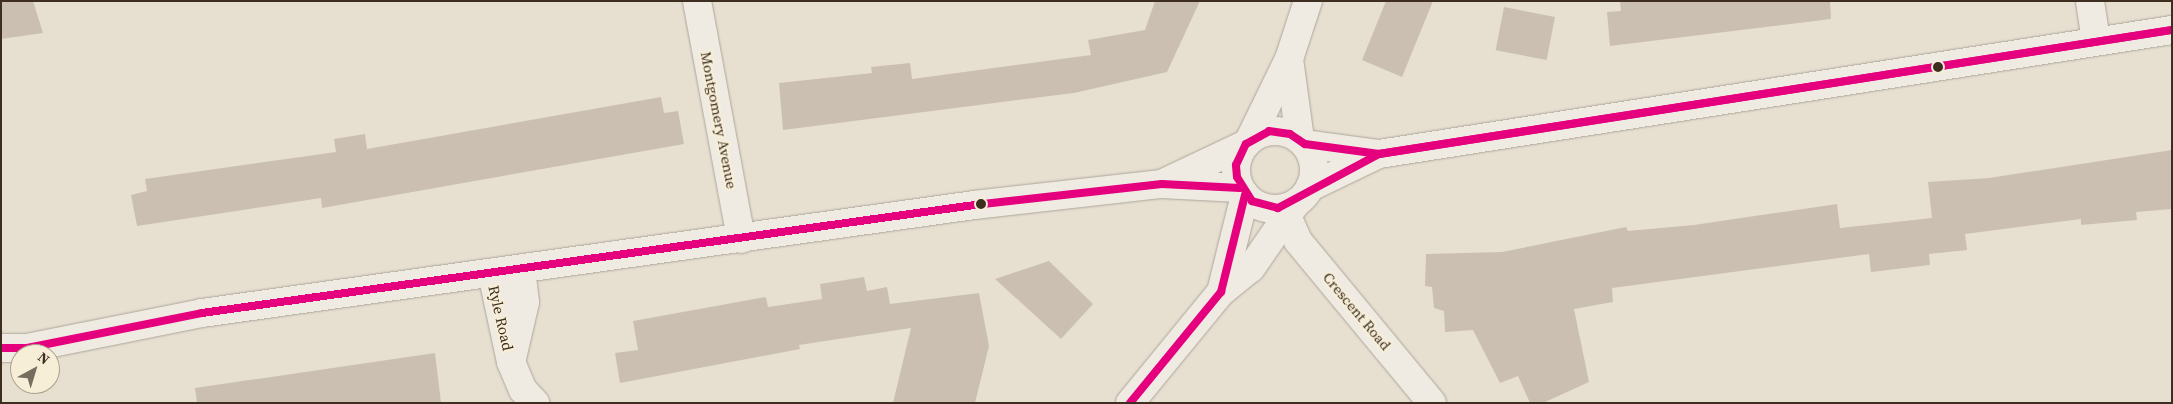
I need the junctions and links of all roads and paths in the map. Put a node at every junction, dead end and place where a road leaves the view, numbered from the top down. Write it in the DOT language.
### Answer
graph roads {
  1 [pos="697,1"];
  2 [pos="1308,1"];
  3 [pos="2090,1"];
  4 [pos="2172,30"];
  5 [pos="2096,41"];
  6 [pos="1289,59"];
  7 [pos="1248,142"];
  8 [pos="1302,142"];
  9 [pos="1379,154"];
  10 [pos="1162,184"];
  11 [pos="1243,191"];
  12 [pos="1297,202"];
  13 [pos="741,239"];
  14 [pos="521,269"];
  15 [pos="492,274"];
  16 [pos="1221,292"];
  17 [pos="1,348"];
  18 [pos="511,362"];
  19 [pos="536,403"];
  20 [pos="1130,403"];
  21 [pos="1432,403"];
  1 -- 13 [label="street, Montgomery Avenue"];
  2 -- 6 [label="street"];
  3 -- 5 [label="street"];
  4 -- 5 [label="street"];
  5 -- 9 [label="street"];
  6 -- 7 [label="street"];
  6 -- 8 [label="street"];
  7 -- 8 [label="street"];
  7 -- 10 [label="street"];
  7 -- 11 [label="street"];
  8 -- 9 [label="street"];
  8 -- 12 [label="street"];
  9 -- 12 [label="street"];
  10 -- 11 [label="street"];
  10 -- 13 [label="street"];
  11 -- 12 [label="street"];
  11 -- 16 [label="street"];
  12 -- 16 [label="street"];
  12 -- 21 [label="street, Crescent Road"];
  13 -- 14 [label="street"];
  14 -- 15 [label="street"];
  14 -- 18 [label="street, Ryle Road"];
  15 -- 17 [label="street"];
  15 -- 18 [label="street, Ryle Road"];
  16 -- 20 [label="street"];
  18 -- 19 [label="street, Ryle Road"];
}
